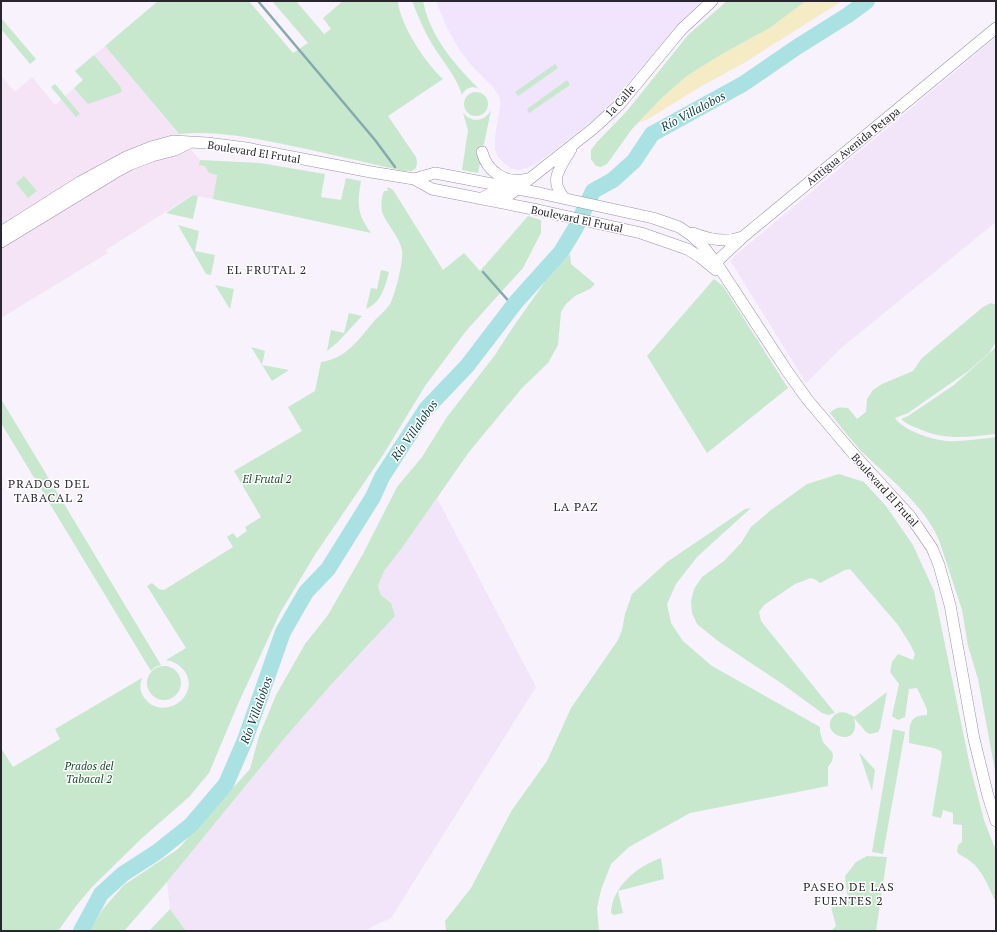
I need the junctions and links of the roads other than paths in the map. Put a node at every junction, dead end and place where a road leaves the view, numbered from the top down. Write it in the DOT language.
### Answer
graph roads {
  1 [pos="712,1"];
  2 [pos="996,28"];
  3 [pos="572,146"];
  4 [pos="482,152"];
  5 [pos="529,178"];
  6 [pos="412,179"];
  7 [pos="516,189"];
  8 [pos="480,198"];
  9 [pos="564,198"];
  10 [pos="518,206"];
  11 [pos="672,224"];
  12 [pos="744,236"];
  13 [pos="2,237"];
  14 [pos="714,264"];
  15 [pos="996,821"];
  1 -- 3 [label="main road, 1a Calle"];
  2 -- 12 [label="main road, Antigua Avenida Petapa"];
  3 -- 5 [label="main road, 1a Calle"];
  3 -- 9 [label="main road"];
  4 -- 5 [label="main road"];
  5 -- 7 [label="main road, 1a Calle"];
  6 -- 7 [label="main road, Boulevard El Frutal"];
  6 -- 8 [label="main road, Boulevard El Frutal"];
  6 -- 13 [label="main road, Boulevard El Frutal"];
  7 -- 8 [label="main road"];
  7 -- 9 [label="main road, Boulevard El Frutal"];
  7 -- 10 [label="main road"];
  8 -- 10 [label="main road, Boulevard El Frutal"];
  9 -- 11 [label="main road, Boulevard El Frutal"];
  10 -- 14 [label="main road, Boulevard El Frutal"];
  11 -- 12 [label="main road"];
  11 -- 14 [label="main road, Boulevard El Frutal"];
  12 -- 14 [label="main road, Antigua Avenida Petapa"];
  14 -- 15 [label="main road, Boulevard El Frutal"];
}
